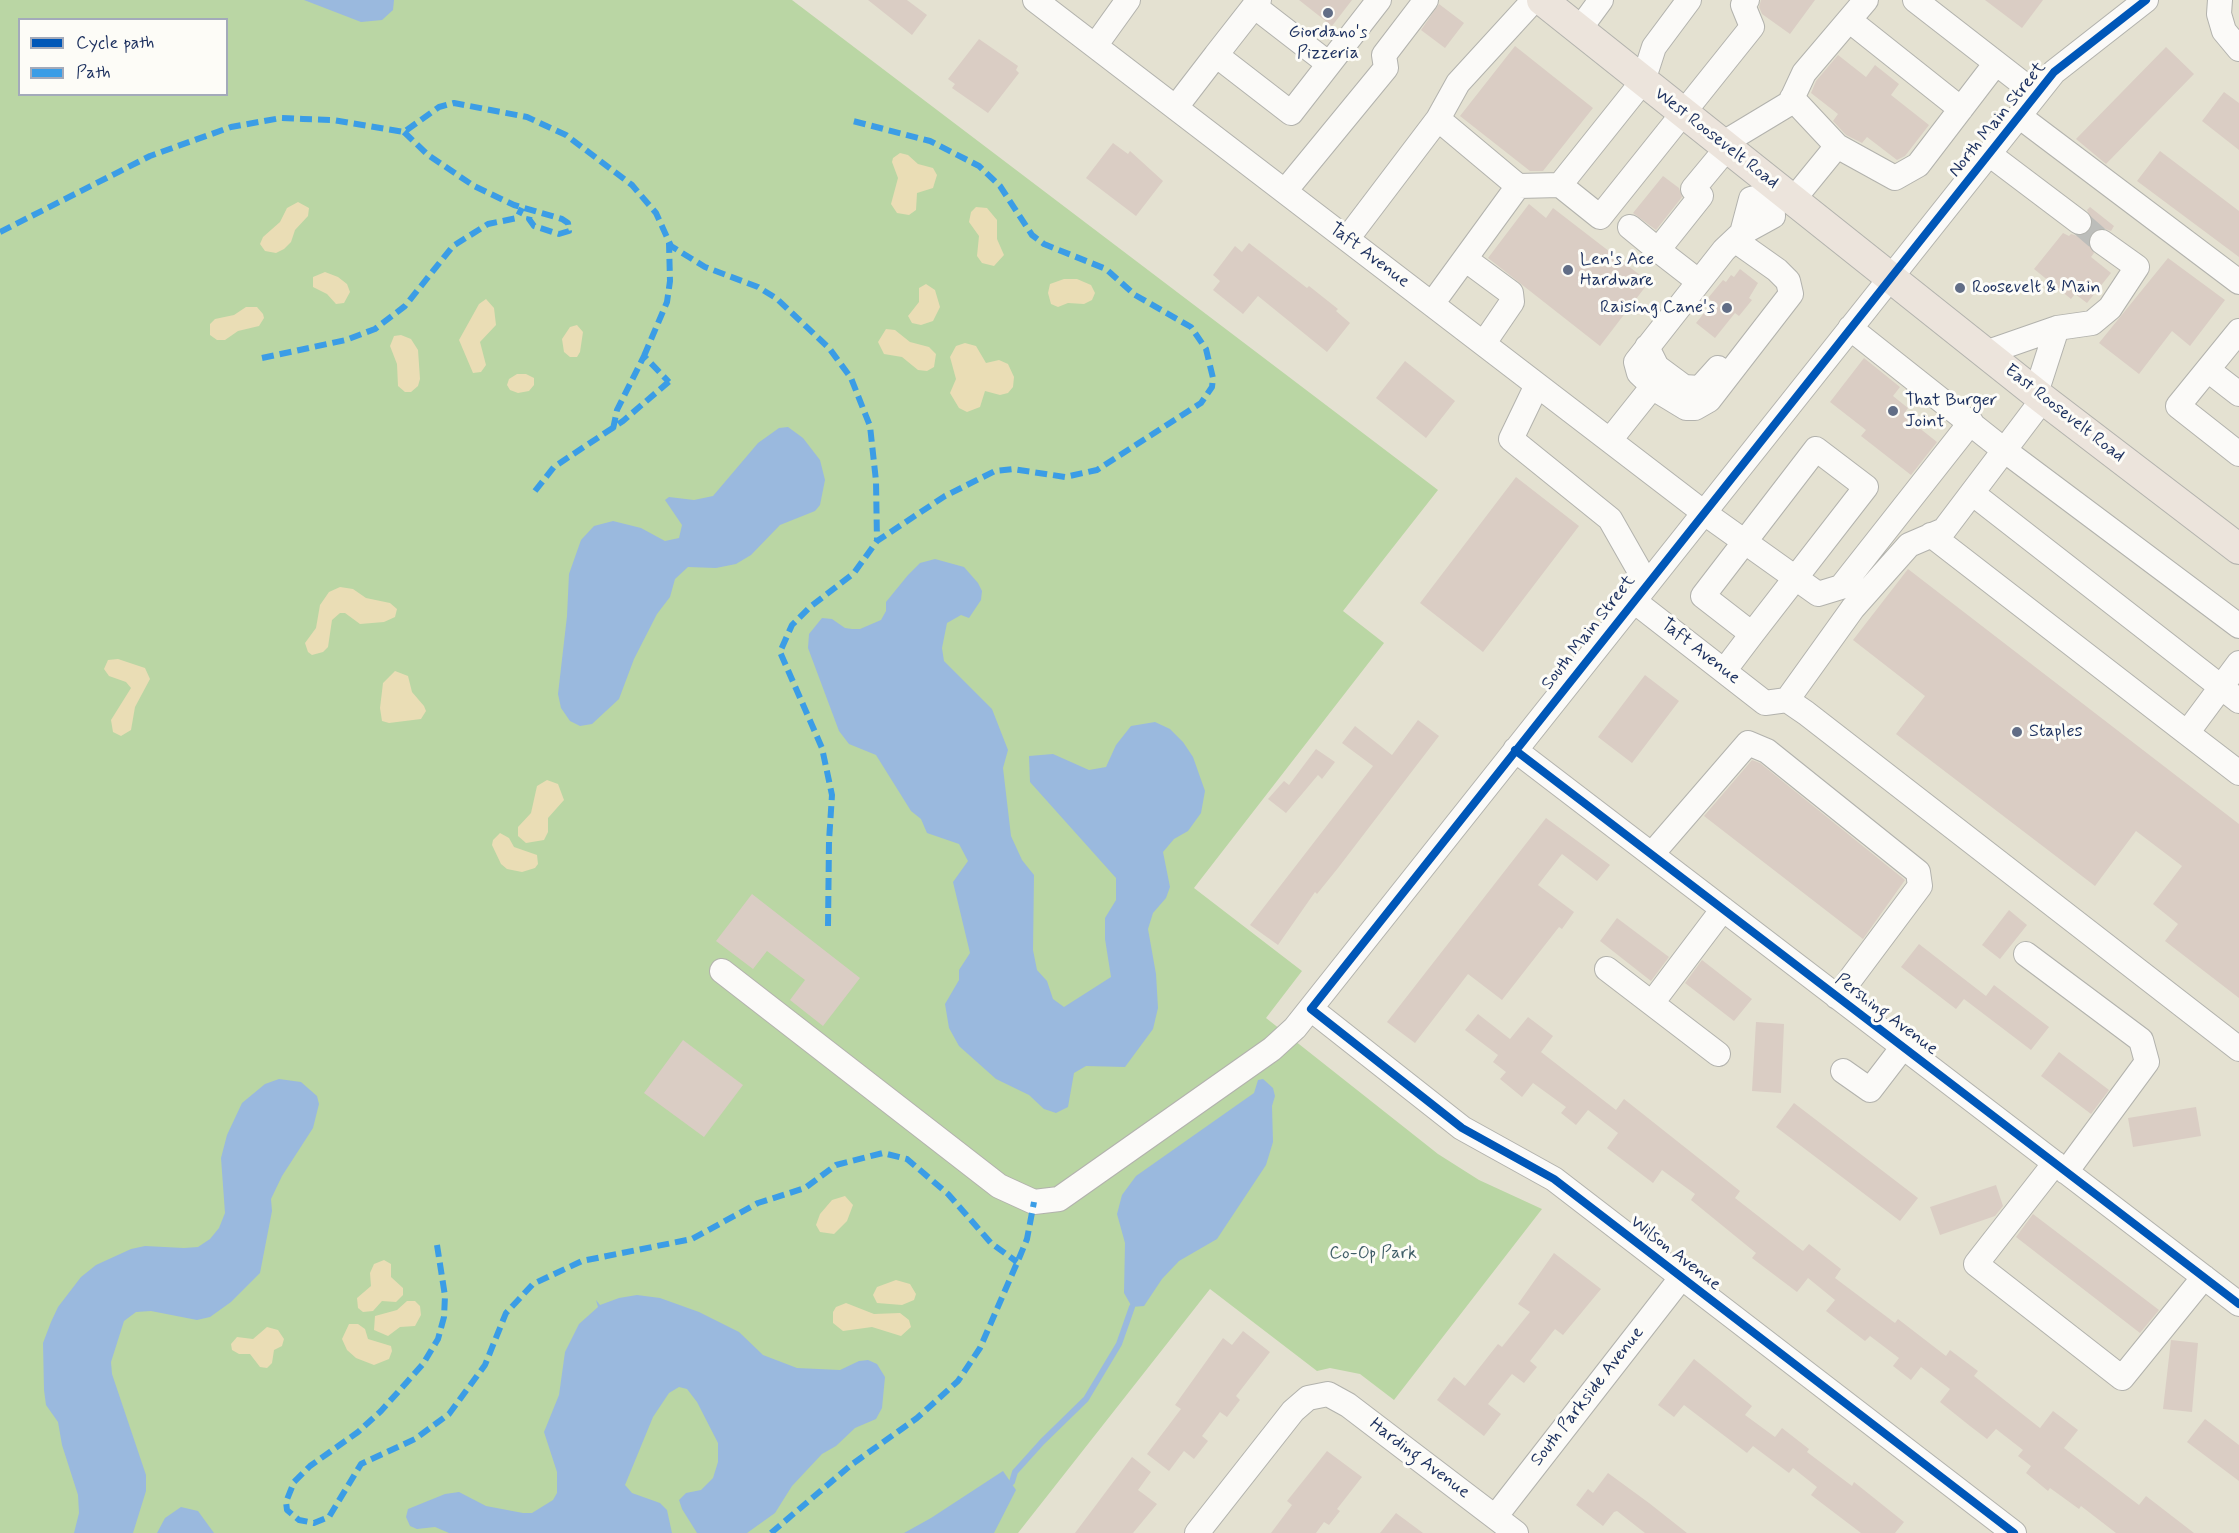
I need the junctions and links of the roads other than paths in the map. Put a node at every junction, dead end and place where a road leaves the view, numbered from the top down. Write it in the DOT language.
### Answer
graph roads {
  1 [pos="1035,0"];
  2 [pos="1128,0"];
  3 [pos="1379,0"];
  4 [pos="1426,0"];
  5 [pos="1534,0"];
  6 [pos="1542,0"];
  7 [pos="1601,0"];
  8 [pos="1689,0"];
  9 [pos="1747,0"];
  10 [pos="1866,0"];
  11 [pos="1915,0"];
  12 [pos="2146,0"];
  13 [pos="2220,0"];
  14 [pos="1256,3"];
  15 [pos="1849,20"];
  16 [pos="1579,30"];
  17 [pos="1095,46"];
  18 [pos="2239,49"];
  19 [pos="1216,55"];
  20 [pos="1996,63"];
  21 [pos="1329,64"];
  22 [pos="1643,81"];
  23 [pos="2036,94"];
  24 [pos="1792,98"];
  25 [pos="1176,107"];
  26 [pos="1961,109"];
  27 [pos="1682,112"];
  28 [pos="2019,116"];
  29 [pos="1438,119"];
  30 [pos="1725,146"];
  31 [pos="1837,146"];
  32 [pos="1989,154"];
  33 [pos="1560,185"];
  34 [pos="1518,186"];
  35 [pos="1285,191"];
  36 [pos="1781,194"];
  37 [pos="2079,222"];
  38 [pos="1629,227"];
  39 [pos="1739,237"];
  40 [pos="1347,239"];
  41 [pos="2102,242"];
  42 [pos="1658,250"];
  43 [pos="1465,259"];
  44 [pos="1778,270"];
  45 [pos="1890,278"];
  46 [pos="1698,281"];
  47 [pos="2239,282"];
  48 [pos="1432,304"];
  49 [pos="1850,328"];
  50 [pos="2057,328"];
  51 [pos="2239,331"];
  52 [pos="1484,344"];
  53 [pos="1647,347"];
  54 [pos="1985,353"];
  55 [pos="2208,370"];
  56 [pos="1537,385"];
  57 [pos="1653,386"];
  58 [pos="2239,394"];
  59 [pos="2040,396"];
  60 [pos="1971,422"];
  61 [pos="1610,440"];
  62 [pos="2004,450"];
  63 [pos="2239,454"];
  64 [pos="1972,493"];
  65 [pos="1703,512"];
  66 [pos="1931,536"];
  67 [pos="1745,542"];
  68 [pos="2239,549"];
  69 [pos="1795,578"];
  70 [pos="1640,592"];
  71 [pos="2239,626"];
  72 [pos="1752,634"];
  73 [pos="2239,663"];
  74 [pos="1724,670"];
  75 [pos="2230,694"];
  76 [pos="1776,701"];
  77 [pos="2187,733"];
  78 [pos="1515,750"];
  79 [pos="2239,773"];
  80 [pos="1652,854"];
  81 [pos="1723,909"];
  82 [pos="2026,954"];
  83 [pos="1607,969"];
  84 [pos="722,971"];
  85 [pos="1838,997"];
  86 [pos="1652,1004"];
  87 [pos="1311,1009"];
  88 [pos="1903,1047"];
  89 [pos="2239,1049"];
  90 [pos="1718,1054"];
  91 [pos="1844,1071"];
  92 [pos="2061,1168"];
  93 [pos="2204,1277"];
  94 [pos="1681,1278"];
  95 [pos="2239,1304"];
  96 [pos="1495,1517"];
  97 [pos="1197,1533"];
  98 [pos="1516,1533"];
  99 [pos="2014,1533"];
  1 -- 17 [label="street, Taft Avenue"];
  2 -- 17 [label="street"];
  3 -- 21 [label="street"];
  4 -- 35 [label="street"];
  5 -- 29 [label="street"];
  6 -- 16 [label="main road, West Roosevelt Road"];
  7 -- 16 [label="street"];
  8 -- 22 [label="street"];
  9 -- 27 [label="street"];
  10 -- 15 [label="street"];
  11 -- 20 [label="street"];
  12 -- 23 [label="street, North Main Street"];
  13 -- 18 [label="street"];
  14 -- 19 [label="street"];
  14 -- 21 [label="street"];
  15 -- 24 [label="street"];
  15 -- 26 [label="street"];
  16 -- 22 [label="main road, West Roosevelt Road"];
  17 -- 25 [label="street, Taft Avenue"];
  19 -- 21 [label="street"];
  19 -- 25 [label="street"];
  20 -- 23 [label="street"];
  20 -- 26 [label="street"];
  22 -- 27 [label="main road, West Roosevelt Road"];
  22 -- 33 [label="street"];
  23 -- 28 [label="street, North Main Street"];
  24 -- 30 [label="street"];
  24 -- 31 [label="street"];
  25 -- 35 [label="street, Taft Avenue"];
  26 -- 31 [label="street"];
  27 -- 30 [label="main road, West Roosevelt Road"];
  27 -- 33 [label="street"];
  28 -- 32 [label="street, North Main Street"];
  28 -- 47 [label="street"];
  29 -- 34 [label="street"];
  29 -- 40 [label="street"];
  30 -- 36 [label="main road, West Roosevelt Road"];
  30 -- 42 [label="street"];
  31 -- 36 [label="street"];
  32 -- 37 [label="street"];
  32 -- 45 [label="street, North Main Street"];
  33 -- 34 [label="street"];
  34 -- 43 [label="street"];
  35 -- 40 [label="street, Taft Avenue"];
  36 -- 39 [label="street"];
  36 -- 45 [label="main road, West Roosevelt Road"];
  38 -- 42 [label="street"];
  39 -- 44 [label="street"];
  39 -- 46 [label="street"];
  40 -- 48 [label="street, Taft Avenue"];
  41 -- 50 [label="street"];
  42 -- 46 [label="street"];
  43 -- 48 [label="street"];
  43 -- 52 [label="street"];
  44 -- 53 [label="street"];
  44 -- 57 [label="street"];
  45 -- 49 [label="street, South Main Street"];
  45 -- 54 [label="main road, East Roosevelt Road"];
  46 -- 53 [label="street"];
  48 -- 52 [label="street, Taft Avenue"];
  49 -- 60 [label="street"];
  49 -- 65 [label="street, South Main Street"];
  50 -- 54 [label="street"];
  50 -- 59 [label="street"];
  51 -- 55 [label="street"];
  52 -- 56 [label="street, Taft Avenue"];
  53 -- 57 [label="street"];
  54 -- 59 [label="main road, East Roosevelt Road"];
  55 -- 58 [label="street"];
  55 -- 63 [label="street"];
  56 -- 61 [label="street, Taft Avenue"];
  56 -- 70 [label="street"];
  57 -- 61 [label="street"];
  59 -- 62 [label="street"];
  59 -- 68 [label="main road, East Roosevelt Road"];
  60 -- 62 [label="street"];
  60 -- 69 [label="street, Taft Avenue"];
  61 -- 65 [label="street, Taft Avenue"];
  62 -- 64 [label="street"];
  62 -- 71 [label="street"];
  64 -- 66 [label="street"];
  64 -- 75 [label="street"];
  65 -- 67 [label="street, Taft Avenue"];
  65 -- 70 [label="street, South Main Street"];
  66 -- 76 [label="street"];
  66 -- 77 [label="street"];
  67 -- 69 [label="street, Taft Avenue"];
  67 -- 69 [label="street"];
  67 -- 72 [label="street"];
  69 -- 72 [label="street"];
  70 -- 74 [label="street, Taft Avenue"];
  70 -- 78 [label="street, South Main Street"];
  72 -- 74 [label="street"];
  73 -- 75 [label="street"];
  74 -- 76 [label="street, Taft Avenue"];
  75 -- 77 [label="street"];
  76 -- 89 [label="street, Taft Avenue"];
  77 -- 79 [label="street"];
  78 -- 80 [label="street, Pershing Avenue"];
  78 -- 87 [label="street, South Main Street"];
  80 -- 81 [label="street, Pershing Avenue"];
  80 -- 85 [label="street"];
  81 -- 85 [label="street, Pershing Avenue"];
  81 -- 86 [label="street"];
  82 -- 92 [label="street"];
  83 -- 86 [label="street"];
  84 -- 87 [label="street, South Main Street"];
  85 -- 88 [label="street, Pershing Avenue"];
  86 -- 90 [label="street"];
  87 -- 94 [label="street, Wilson Avenue"];
  88 -- 91 [label="street"];
  88 -- 92 [label="street, Pershing Avenue"];
  92 -- 93 [label="street, Pershing Avenue"];
  92 -- 93 [label="street"];
  93 -- 95 [label="street, Pershing Avenue"];
  94 -- 96 [label="street, South Parkside Avenue"];
  94 -- 99 [label="street, Wilson Avenue"];
  96 -- 97 [label="street, Harding Avenue"];
  96 -- 98 [label="street, Harding Avenue"];
}
